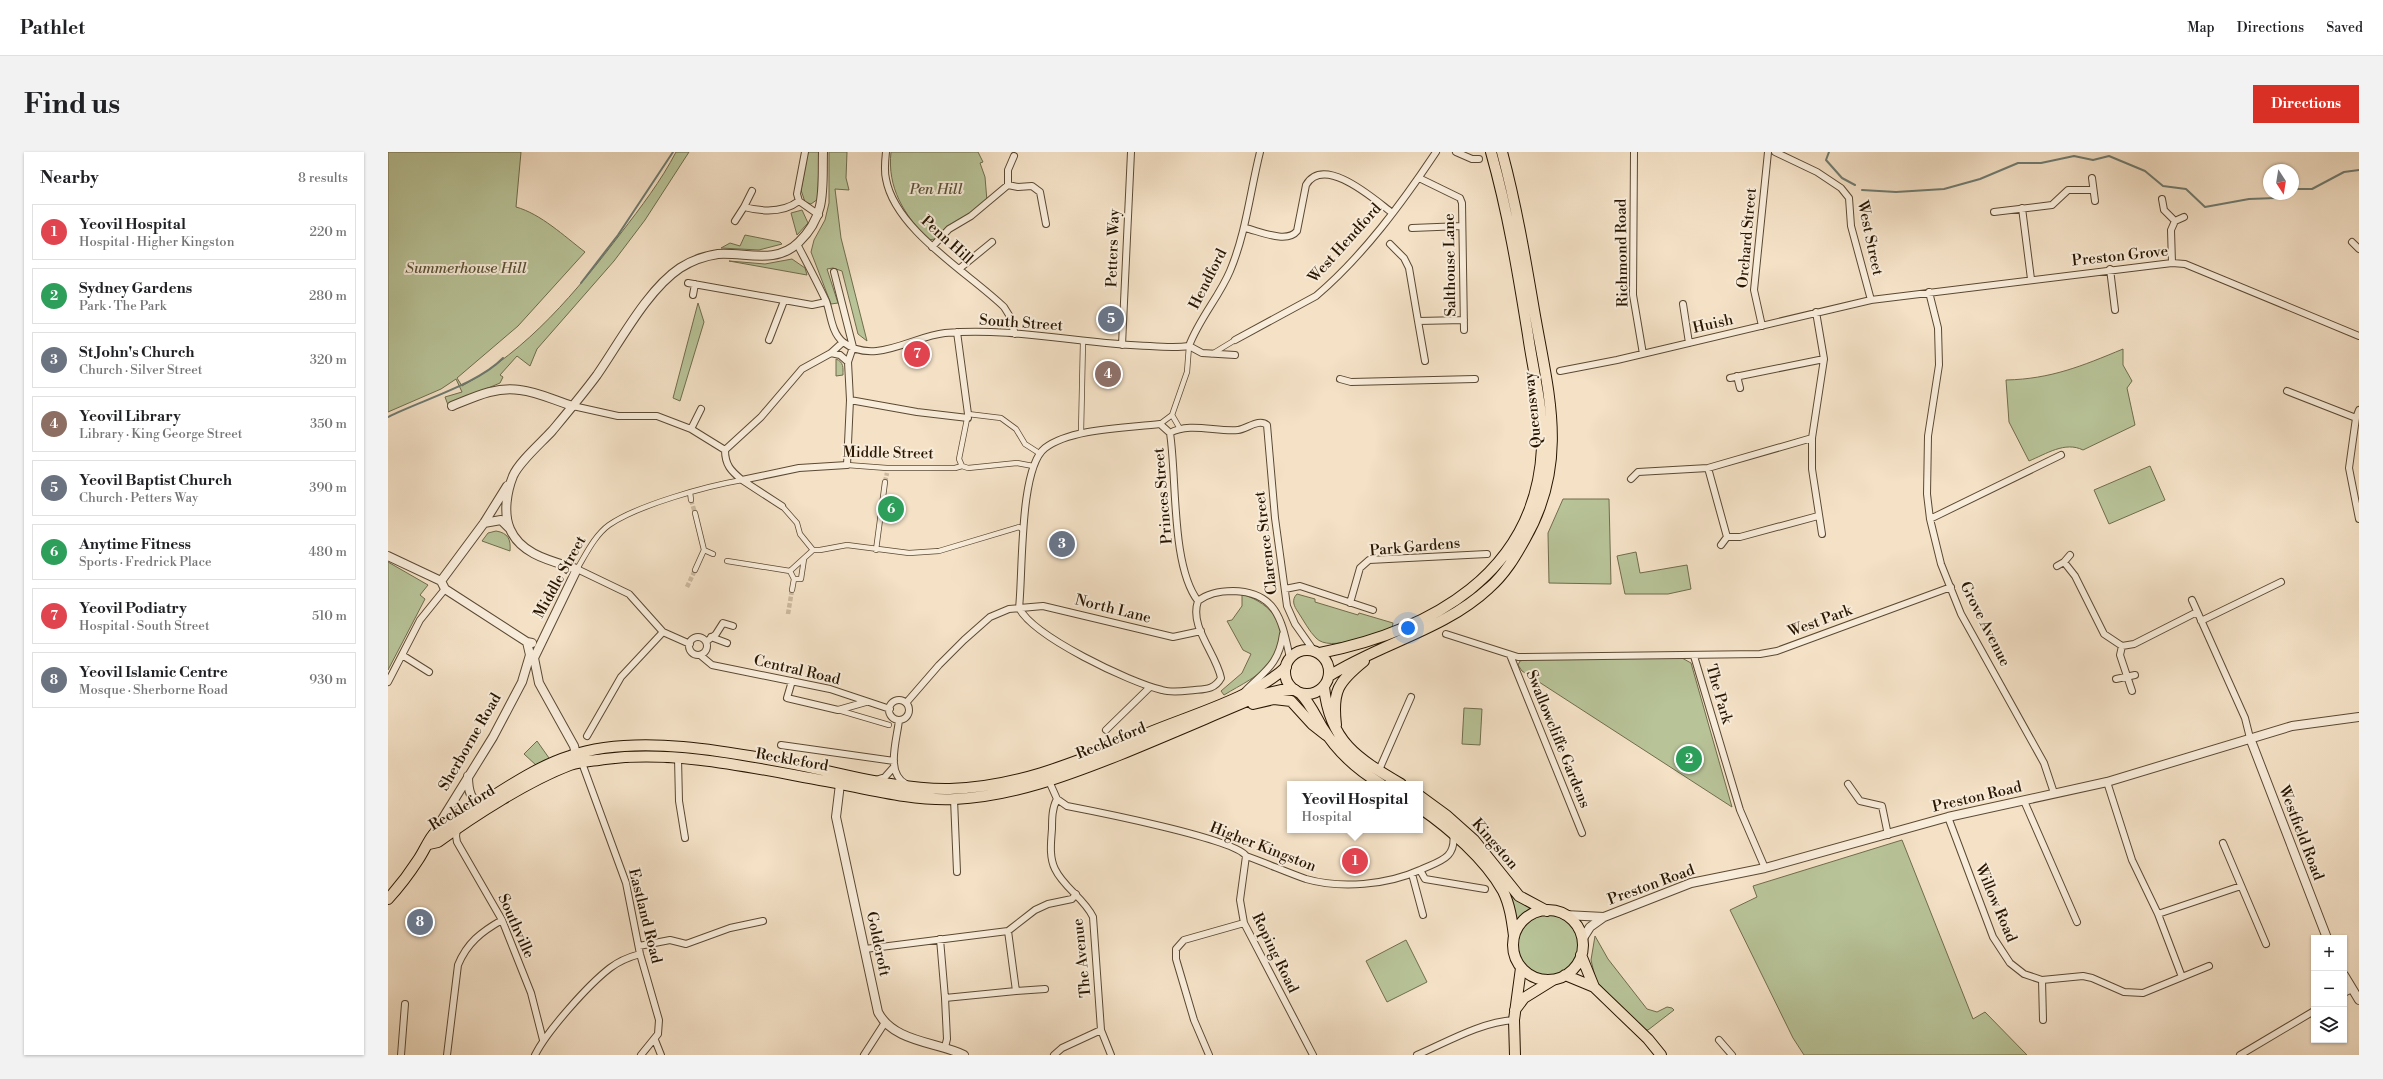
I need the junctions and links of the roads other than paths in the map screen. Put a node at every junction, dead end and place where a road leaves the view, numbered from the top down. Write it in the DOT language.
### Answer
graph roads {
  1 [pos="805,152"];
  2 [pos="823,152"];
  3 [pos="886,152"];
  4 [pos="1131,152"];
  5 [pos="1260,152"];
  6 [pos="1436,152"];
  7 [pos="1456,152"];
  8 [pos="1491,152"];
  9 [pos="1502,152"];
  10 [pos="1634,152"];
  11 [pos="1768,152"];
  12 [pos="1775,152"];
  13 [pos="1014,156"];
  14 [pos="1479,159"];
  15 [pos="1002,160"];
  16 [pos="1010,162"];
  17 [pos="1419,178"];
  18 [pos="2092,178"];
  19 [pos="1008,185"];
  20 [pos="2093,190"];
  21 [pos="752,191"];
  22 [pos="2162,199"];
  23 [pos="799,201"];
  24 [pos="2094,201"];
  25 [pos="744,206"];
  26 [pos="2022,208"];
  27 [pos="1391,212"];
  28 [pos="1994,212"];
  29 [pos="819,215"];
  30 [pos="2184,217"];
  31 [pos="735,220"];
  32 [pos="2175,221"];
  33 [pos="1046,224"];
  34 [pos="1462,226"];
  35 [pos="1245,228"];
  36 [pos="1412,228"];
  37 [pos="992,242"];
  38 [pos="2352,242"];
  39 [pos="797,244"];
  40 [pos="1390,244"];
  41 [pos="932,247"];
  42 [pos="2359,249"];
  43 [pos="2172,263"];
  44 [pos="959,269"];
  45 [pos="2110,270"];
  46 [pos="834,272"];
  47 [pos="2031,279"];
  48 [pos="688,283"];
  49 [pos="696,284"];
  50 [pos="1929,292"];
  51 [pos="693,295"];
  52 [pos="1871,300"];
  53 [pos="784,301"];
  54 [pos="826,302"];
  55 [pos="1683,304"];
  56 [pos="2115,310"];
  57 [pos="1816,312"];
  58 [pos="1464,320"];
  59 [pos="1418,321"];
  60 [pos="1762,326"];
  61 [pos="1464,330"];
  62 [pos="958,332"];
  63 [pos="1015,334"];
  64 [pos="2359,336"];
  65 [pos="769,340"];
  66 [pos="1235,340"];
  67 [pos="1083,341"];
  68 [pos="843,342"];
  69 [pos="1689,343"];
  70 [pos="1122,346"];
  71 [pos="1189,346"];
  72 [pos="853,347"];
  73 [pos="831,353"];
  74 [pos="1212,354"];
  75 [pos="1643,354"];
  76 [pos="1235,355"];
  77 [pos="1824,359"];
  78 [pos="1425,361"];
  79 [pos="848,362"];
  80 [pos="1560,371"];
  81 [pos="1737,376"];
  82 [pos="1730,378"];
  83 [pos="1340,379"];
  84 [pos="1475,379"];
  85 [pos="1740,388"];
  86 [pos="2287,391"];
  87 [pos="850,400"];
  88 [pos="452,406"];
  89 [pos="573,406"];
  90 [pos="701,409"];
  91 [pos="2359,410"];
  92 [pos="1172,415"];
  93 [pos="968,416"];
  94 [pos="2356,418"];
  95 [pos="1160,424"];
  96 [pos="1179,428"];
  97 [pos="691,429"];
  98 [pos="1081,433"];
  99 [pos="1170,433"];
  100 [pos="1812,438"];
  101 [pos="725,450"];
  102 [pos="1039,453"];
  103 [pos="2061,455"];
  104 [pos="847,465"];
  105 [pos="962,466"];
  106 [pos="1033,466"];
  107 [pos="1708,468"];
  108 [pos="514,474"];
  109 [pos="1631,479"];
  110 [pos="742,480"];
  111 [pos="886,482"];
  112 [pos="690,492"];
  113 [pos="692,500"];
  114 [pos="782,506"];
  115 [pos="695,513"];
  116 [pos="1818,516"];
  117 [pos="1930,519"];
  118 [pos="2359,519"];
  119 [pos="484,523"];
  120 [pos="509,528"];
  121 [pos="1022,530"];
  122 [pos="1822,534"];
  123 [pos="1727,537"];
  124 [pos="1721,545"];
  125 [pos="704,550"];
  126 [pos="813,550"];
  127 [pos="876,550"];
  128 [pos="712,554"];
  129 [pos="1487,554"];
  130 [pos="2070,555"];
  131 [pos="388,556"];
  132 [pos="804,559"];
  133 [pos="727,561"];
  134 [pos="2064,562"];
  135 [pos="2057,566"];
  136 [pos="577,569"];
  137 [pos="695,570"];
  138 [pos="790,571"];
  139 [pos="794,579"];
  140 [pos="441,581"];
  141 [pos="2281,582"];
  142 [pos="1951,587"];
  143 [pos="445,589"];
  144 [pos="1285,589"];
  145 [pos="792,590"];
  146 [pos="2192,600"];
  147 [pos="1198,601"];
  148 [pos="1350,603"];
  149 [pos="1019,608"];
  150 [pos="1373,610"];
  151 [pos="2197,612"];
  152 [pos="2201,621"];
  153 [pos="733,626"];
  154 [pos="1283,630"];
  155 [pos="1201,631"];
  156 [pos="663,632"];
  157 [pos="1446,634"];
  158 [pos="708,639"];
  159 [pos="526,642"];
  160 [pos="540,642"];
  161 [pos="727,643"];
  162 [pos="690,644"];
  163 [pos="2122,646"];
  164 [pos="1378,649"];
  165 [pos="1317,652"];
  166 [pos="402,655"];
  167 [pos="700,655"];
  168 [pos="1510,656"];
  169 [pos="1694,656"];
  170 [pos="1288,663"];
  171 [pos="429,672"];
  172 [pos="2135,675"];
  173 [pos="1329,676"];
  174 [pos="2126,677"];
  175 [pos="2116,679"];
  176 [pos="792,680"];
  177 [pos="388,682"];
  178 [pos="522,682"];
  179 [pos="539,683"];
  180 [pos="1150,687"];
  181 [pos="1324,687"];
  182 [pos="2132,691"];
  183 [pos="1297,692"];
  184 [pos="1242,693"];
  185 [pos="1411,697"];
  186 [pos="866,702"];
  187 [pos="906,703"];
  188 [pos="890,709"];
  189 [pos="838,710"];
  190 [pos="1225,711"];
  191 [pos="2359,717"];
  192 [pos="899,720"];
  193 [pos="889,724"];
  194 [pos="1106,730"];
  195 [pos="1332,734"];
  196 [pos="586,736"];
  197 [pos="2250,738"];
  198 [pos="781,745"];
  199 [pos="579,758"];
  200 [pos="678,758"];
  201 [pos="894,764"];
  202 [pos="1379,770"];
  203 [pos="468,776"];
  204 [pos="875,780"];
  205 [pos="1049,781"];
  206 [pos="1377,781"];
  207 [pos="1397,781"];
  208 [pos="2107,782"];
  209 [pos="840,784"];
  210 [pos="1848,784"];
  211 [pos="912,788"];
  212 [pos="2054,792"];
  213 [pos="1423,798"];
  214 [pos="954,799"];
  215 [pos="1057,799"];
  216 [pos="2024,801"];
  217 [pos="480,805"];
  218 [pos="493,806"];
  219 [pos="1423,810"];
  220 [pos="1948,817"];
  221 [pos="457,829"];
  222 [pos="1452,833"];
  223 [pos="1582,833"];
  224 [pos="1888,835"];
  225 [pos="685,838"];
  226 [pos="430,841"];
  227 [pos="2223,843"];
  228 [pos="1246,856"];
  229 [pos="1765,868"];
  230 [pos="1420,870"];
  231 [pos="957,872"];
  232 [pos="1412,874"];
  233 [pos="2241,886"];
  234 [pos="1485,889"];
  235 [pos="1076,894"];
  236 [pos="388,899"];
  237 [pos="1547,911"];
  238 [pos="2158,914"];
  239 [pos="1565,915"];
  240 [pos="1423,916"];
  241 [pos="1604,917"];
  242 [pos="502,920"];
  243 [pos="763,921"];
  244 [pos="2077,922"];
  245 [pos="1244,923"];
  246 [pos="1008,931"];
  247 [pos="2326,935"];
  248 [pos="1514,936"];
  249 [pos="1582,938"];
  250 [pos="940,939"];
  251 [pos="2266,944"];
  252 [pos="639,946"];
  253 [pos="865,949"];
  254 [pos="640,954"];
  255 [pos="1581,955"];
  256 [pos="2209,966"];
  257 [pos="1521,968"];
  258 [pos="1565,975"];
  259 [pos="2182,977"];
  260 [pos="1553,980"];
  261 [pos="2042,980"];
  262 [pos="2347,980"];
  263 [pos="1594,987"];
  264 [pos="1045,989"];
  265 [pos="2352,989"];
  266 [pos="1016,991"];
  267 [pos="2347,992"];
  268 [pos="945,998"];
  269 [pos="2359,1000"];
  270 [pos="405,1004"];
  271 [pos="2311,1013"];
  272 [pos="1514,1015"];
  273 [pos="2043,1020"];
  274 [pos="884,1024"];
  275 [pos="1101,1030"];
  276 [pos="542,1040"];
  277 [pos="655,1040"];
  278 [pos="1719,1040"];
  279 [pos="945,1047"];
  280 [pos="401,1055"];
  281 [pos="447,1055"];
  282 [pos="535,1055"];
  283 [pos="641,1055"];
  284 [pos="661,1055"];
  285 [pos="864,1055"];
  286 [pos="964,1055"];
  287 [pos="1054,1055"];
  288 [pos="1111,1055"];
  289 [pos="1209,1055"];
  290 [pos="1313,1055"];
  291 [pos="1417,1055"];
  292 [pos="1515,1055"];
  293 [pos="1661,1055"];
  294 [pos="1732,1055"];
  295 [pos="2240,1055"];
  1 -- 23 [label="street"];
  2 -- 29 [label="street"];
  3 -- 41 [label="street, Penn Hill"];
  4 -- 70 [label="street, Petters Way"];
  5 -- 35 [label="street, Hendford"];
  6 -- 17 [label="street, West Hendford"];
  7 -- 14 [label="street"];
  8 -- 165 [label="main road, Queensway"];
  9 -- 164 [label="main road, Queensway"];
  10 -- 75 [label="street, Richmond Road"];
  11 -- 60 [label="street, Orchard Street"];
  12 -- 52 [label="street, West Street"];
  13 -- 16 [label="street"];
  15 -- 16 [label="street"];
  16 -- 19 [label="street"];
  17 -- 27 [label="street, West Hendford"];
  17 -- 34 [label="street, Salthouse Lane"];
  18 -- 20 [label="street"];
  19 -- 33 [label="street"];
  19 -- 41 [label="street"];
  20 -- 24 [label="street"];
  20 -- 26 [label="street"];
  21 -- 25 [label="street"];
  22 -- 32 [label="street"];
  23 -- 25 [label="street"];
  23 -- 29 [label="street"];
  25 -- 31 [label="street"];
  26 -- 28 [label="street"];
  26 -- 47 [label="street"];
  27 -- 35 [label="street"];
  27 -- 66 [label="street, West Hendford"];
  29 -- 39 [label="street"];
  30 -- 32 [label="street"];
  32 -- 43 [label="street"];
  34 -- 36 [label="street"];
  34 -- 58 [label="street, Salthouse Lane"];
  35 -- 71 [label="street, Hendford"];
  37 -- 44 [label="street"];
  38 -- 42 [label="street"];
  39 -- 54 [label="street"];
  39 -- 89 [label="street"];
  40 -- 59 [label="street"];
  41 -- 44 [label="street, Penn Hill"];
  43 -- 45 [label="street, Preston Grove"];
  43 -- 64 [label="street, Preston Grove"];
  44 -- 63 [label="street, Penn Hill"];
  45 -- 47 [label="street, Preston Grove"];
  45 -- 56 [label="street"];
  46 -- 72 [label="street"];
  47 -- 50 [label="street, Preston Grove"];
  48 -- 49 [label="street"];
  49 -- 51 [label="street"];
  49 -- 53 [label="street"];
  50 -- 52 [label="street, Preston Grove"];
  50 -- 117 [label="street, Grove Avenue"];
  52 -- 57 [label="street, Huish"];
  53 -- 54 [label="street"];
  53 -- 65 [label="street"];
  54 -- 68 [label="street"];
  55 -- 69 [label="street"];
  57 -- 60 [label="street, Huish"];
  57 -- 77 [label="street"];
  58 -- 59 [label="street"];
  58 -- 61 [label="street, Salthouse Lane"];
  59 -- 78 [label="street"];
  60 -- 69 [label="street, Huish"];
  62 -- 63 [label="street, South Street"];
  62 -- 72 [label="street, South Street"];
  62 -- 93 [label="street"];
  63 -- 67 [label="street, South Street"];
  66 -- 74 [label="street, West Hendford"];
  67 -- 70 [label="street, South Street"];
  67 -- 98 [label="street"];
  68 -- 72 [label="street, South Street"];
  68 -- 73 [label="street"];
  69 -- 75 [label="street, Huish"];
  70 -- 71 [label="street, South Street"];
  71 -- 74 [label="street"];
  71 -- 92 [label="street, Hendford"];
  72 -- 79 [label="street"];
  73 -- 79 [label="street"];
  73 -- 101 [label="street"];
  74 -- 76 [label="street"];
  75 -- 80 [label="street, Huish"];
  77 -- 81 [label="street"];
  77 -- 100 [label="street"];
  79 -- 87 [label="street"];
  81 -- 82 [label="street"];
  81 -- 85 [label="street"];
  83 -- 84 [label="street"];
  86 -- 94 [label="street"];
  87 -- 93 [label="street"];
  87 -- 104 [label="street"];
  88 -- 89 [label="street"];
  89 -- 97 [label="street"];
  89 -- 108 [label="street"];
  90 -- 97 [label="street"];
  91 -- 94 [label="street"];
  92 -- 95 [label="street"];
  92 -- 96 [label="street"];
  93 -- 102 [label="street"];
  93 -- 105 [label="street"];
  94 -- 118 [label="street"];
  95 -- 98 [label="street"];
  95 -- 99 [label="street"];
  96 -- 99 [label="street"];
  96 -- 144 [label="street, Clarence Street"];
  97 -- 101 [label="street"];
  98 -- 102 [label="street"];
  99 -- 147 [label="street, Princes Street"];
  100 -- 107 [label="street"];
  100 -- 116 [label="street"];
  101 -- 110 [label="street"];
  102 -- 106 [label="street"];
  103 -- 117 [label="street"];
  104 -- 105 [label="street, Middle Street"];
  104 -- 110 [label="street, Middle Street"];
  105 -- 106 [label="street, Middle Street"];
  106 -- 121 [label="street"];
  107 -- 109 [label="street"];
  107 -- 123 [label="street"];
  108 -- 119 [label="street"];
  108 -- 120 [label="street"];
  110 -- 112 [label="street, Middle Street"];
  110 -- 114 [label="street"];
  111 -- 127 [label="street"];
  112 -- 113 [label="street"];
  112 -- 136 [label="street, Middle Street"];
  114 -- 126 [label="street"];
  115 -- 125 [label="street"];
  116 -- 122 [label="street"];
  116 -- 123 [label="street"];
  117 -- 142 [label="street, Grove Avenue"];
  119 -- 120 [label="street"];
  119 -- 140 [label="street"];
  120 -- 136 [label="street"];
  121 -- 127 [label="street"];
  121 -- 149 [label="street"];
  123 -- 124 [label="street"];
  125 -- 128 [label="street"];
  125 -- 137 [label="street"];
  126 -- 127 [label="street"];
  126 -- 132 [label="street"];
  129 -- 148 [label="street, Park Gardens"];
  130 -- 134 [label="street"];
  131 -- 140 [label="street"];
  132 -- 138 [label="street"];
  132 -- 139 [label="street"];
  133 -- 138 [label="street"];
  134 -- 135 [label="street"];
  134 -- 163 [label="street"];
  136 -- 156 [label="street"];
  136 -- 160 [label="street, Middle Street"];
  138 -- 139 [label="street"];
  139 -- 145 [label="street"];
  140 -- 143 [label="street"];
  141 -- 152 [label="street"];
  142 -- 169 [label="street, West Park"];
  142 -- 212 [label="street, Grove Avenue"];
  143 -- 159 [label="street"];
  143 -- 166 [label="street"];
  144 -- 148 [label="street"];
  144 -- 165 [label="street, Clarence Street"];
  146 -- 151 [label="street"];
  147 -- 154 [label="street"];
  147 -- 155 [label="street"];
  148 -- 150 [label="street"];
  149 -- 155 [label="street, North Lane"];
  149 -- 180 [label="street"];
  149 -- 187 [label="street, North Lane"];
  151 -- 152 [label="street"];
  151 -- 163 [label="street"];
  152 -- 197 [label="street"];
  153 -- 158 [label="street"];
  154 -- 170 [label="street"];
  154 -- 184 [label="street, Reckleford"];
  155 -- 180 [label="street"];
  156 -- 162 [label="street"];
  156 -- 196 [label="street"];
  157 -- 168 [label="street, The Park"];
  158 -- 161 [label="street"];
  158 -- 162 [label="street"];
  158 -- 167 [label="street"];
  159 -- 160 [label="street"];
  159 -- 178 [label="street, Sherborne Road"];
  160 -- 179 [label="street, Middle Street"];
  162 -- 167 [label="street"];
  163 -- 174 [label="street"];
  164 -- 173 [label="main road, Queensway"];
  164 -- 195 [label="main road"];
  165 -- 170 [label="main road"];
  165 -- 173 [label="main road"];
  166 -- 171 [label="street"];
  166 -- 177 [label="street"];
  167 -- 176 [label="street, Central Road"];
  168 -- 169 [label="street, The Park"];
  168 -- 223 [label="street, Swallowcliffe Gardens"];
  169 -- 229 [label="street, The Park"];
  170 -- 183 [label="main road"];
  170 -- 184 [label="main road, Reckleford"];
  172 -- 174 [label="street"];
  173 -- 181 [label="main road"];
  174 -- 175 [label="street"];
  174 -- 182 [label="street"];
  176 -- 186 [label="street, Central Road"];
  176 -- 189 [label="street"];
  178 -- 179 [label="street"];
  178 -- 203 [label="street, Sherborne Road"];
  179 -- 199 [label="street, Middle Street"];
  180 -- 194 [label="street"];
  181 -- 183 [label="main road"];
  181 -- 195 [label="main road"];
  183 -- 190 [label="main road, Reckleford"];
  183 -- 195 [label="main road"];
  184 -- 211 [label="main road, Reckleford"];
  185 -- 202 [label="street"];
  186 -- 188 [label="street, Central Road"];
  186 -- 189 [label="street"];
  187 -- 188 [label="street"];
  187 -- 192 [label="street"];
  188 -- 192 [label="street"];
  189 -- 193 [label="street"];
  190 -- 195 [label="main road"];
  190 -- 205 [label="main road, Reckleford"];
  191 -- 197 [label="street, Preston Road"];
  192 -- 201 [label="street"];
  195 -- 202 [label="main road"];
  195 -- 206 [label="main road"];
  197 -- 208 [label="street, Preston Road"];
  197 -- 247 [label="street, Westfield Road"];
  198 -- 201 [label="street"];
  199 -- 200 [label="main road, Reckleford"];
  199 -- 204 [label="main road, Reckleford"];
  199 -- 217 [label="main road, Reckleford"];
  199 -- 218 [label="main road, Reckleford"];
  199 -- 252 [label="street, Eastland Road"];
  200 -- 209 [label="main road, Reckleford"];
  200 -- 225 [label="street"];
  201 -- 204 [label="street"];
  201 -- 211 [label="street"];
  202 -- 207 [label="main road"];
  203 -- 217 [label="street"];
  203 -- 226 [label="street, Sherborne Road"];
  204 -- 211 [label="main road, Reckleford"];
  205 -- 214 [label="main road, Reckleford"];
  205 -- 215 [label="street"];
  208 -- 212 [label="street, Preston Road"];
  208 -- 238 [label="street"];
  209 -- 214 [label="main road, Reckleford"];
  209 -- 253 [label="street, Goldcroft"];
  210 -- 224 [label="street"];
  212 -- 216 [label="street, Preston Road"];
  213 -- 237 [label="main road, Kingston"];
  214 -- 231 [label="street"];
  215 -- 228 [label="street, Higher Kingston"];
  215 -- 235 [label="street, The Avenue"];
  216 -- 220 [label="street, Preston Road"];
  216 -- 244 [label="street"];
  217 -- 218 [label="street"];
  217 -- 226 [label="main road, Reckleford"];
  218 -- 221 [label="main road, Reckleford"];
  219 -- 222 [label="main road, Kingston"];
  220 -- 224 [label="street, Preston Road"];
  220 -- 261 [label="street, Willow Road"];
  221 -- 226 [label="main road, Reckleford"];
  221 -- 242 [label="street, Southville"];
  222 -- 230 [label="street, Higher Kingston"];
  222 -- 248 [label="main road, Kingston"];
  224 -- 229 [label="street, Preston Road"];
  226 -- 236 [label="main road, Sherborne Road"];
  227 -- 233 [label="street"];
  228 -- 232 [label="street, Higher Kingston"];
  228 -- 245 [label="street, Roping Road"];
  229 -- 241 [label="street, Preston Road"];
  230 -- 232 [label="street, Higher Kingston"];
  230 -- 234 [label="street"];
  232 -- 240 [label="street"];
  233 -- 238 [label="street"];
  233 -- 251 [label="street"];
  235 -- 246 [label="street"];
  235 -- 275 [label="street, The Avenue"];
  237 -- 239 [label="main road"];
  237 -- 248 [label="main road"];
  238 -- 259 [label="street"];
  239 -- 241 [label="street, Preston Road"];
  239 -- 249 [label="main road"];
  241 -- 249 [label="street, Preston Road"];
  242 -- 276 [label="street, Southville"];
  242 -- 281 [label="street"];
  243 -- 252 [label="street"];
  245 -- 289 [label="street"];
  245 -- 290 [label="street, Roping Road"];
  246 -- 250 [label="street"];
  246 -- 266 [label="street"];
  248 -- 257 [label="main road"];
  249 -- 255 [label="main road"];
  250 -- 253 [label="street"];
  250 -- 268 [label="street"];
  252 -- 254 [label="street, Eastland Road"];
  253 -- 274 [label="street, Goldcroft"];
  254 -- 276 [label="street"];
  254 -- 277 [label="street, Eastland Road"];
  255 -- 258 [label="main road"];
  255 -- 263 [label="main road"];
  256 -- 259 [label="street, Willow Road"];
  257 -- 260 [label="main road"];
  257 -- 272 [label="main road"];
  258 -- 260 [label="main road"];
  258 -- 263 [label="main road"];
  259 -- 261 [label="street, Willow Road"];
  260 -- 272 [label="main road"];
  261 -- 273 [label="street"];
  262 -- 265 [label="street"];
  263 -- 293 [label="main road"];
  264 -- 266 [label="street"];
  265 -- 267 [label="street"];
  265 -- 269 [label="street"];
  266 -- 268 [label="street"];
  268 -- 279 [label="street"];
  270 -- 280 [label="street"];
  271 -- 295 [label="street"];
  272 -- 291 [label="street"];
  272 -- 292 [label="main road"];
  274 -- 279 [label="street"];
  274 -- 285 [label="street"];
  275 -- 287 [label="street"];
  275 -- 288 [label="street, The Avenue"];
  276 -- 282 [label="street"];
  277 -- 283 [label="street"];
  277 -- 284 [label="street"];
  278 -- 294 [label="street"];
  279 -- 286 [label="street"];
}
